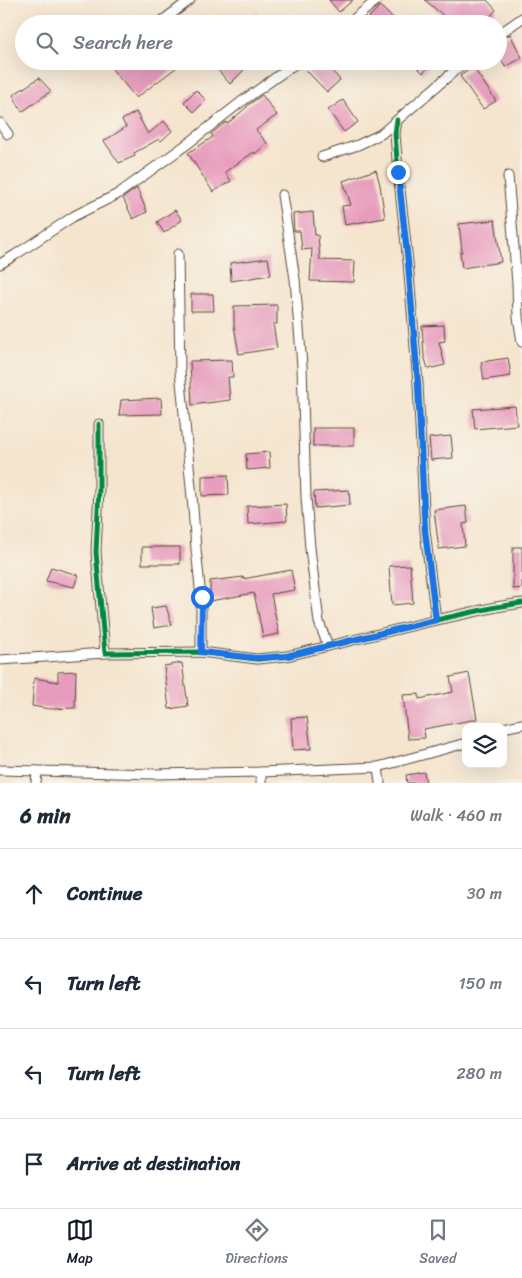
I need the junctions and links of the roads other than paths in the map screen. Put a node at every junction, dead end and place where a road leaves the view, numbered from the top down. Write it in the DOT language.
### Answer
graph roads {
  1 [pos="190,0"];
  2 [pos="377,0"];
  3 [pos="170,15"];
  4 [pos="359,15"];
  5 [pos="522,18"];
  6 [pos="507,29"];
  7 [pos="286,70"];
  8 [pos="455,70"];
  9 [pos="397,120"];
  10 [pos="0,123"];
  11 [pos="8,134"];
  12 [pos="322,157"];
  13 [pos="508,176"];
  14 [pos="282,195"];
  15 [pos="178,254"];
  16 [pos="0,264"];
  17 [pos="520,282"];
  18 [pos="522,342"];
  19 [pos="100,424"];
  20 [pos="522,603"];
  21 [pos="436,620"];
  22 [pos="328,646"];
  23 [pos="201,652"];
  24 [pos="105,653"];
  25 [pos="0,660"];
  26 [pos="522,724"];
  27 [pos="507,727"];
  28 [pos="462,744"];
  29 [pos="378,767"];
  30 [pos="0,770"];
  31 [pos="37,771"];
  32 [pos="261,772"];
  33 [pos="153,778"];
  34 [pos="36,783"];
  35 [pos="261,783"];
  36 [pos="380,783"];
  1 -- 3 [label="street"];
  2 -- 4 [label="street"];
  5 -- 6 [label="street"];
  7 -- 16 [label="street"];
  8 -- 9 [label="street"];
  9 -- 12 [label="street"];
  9 -- 21 [label="street"];
  10 -- 11 [label="street"];
  13 -- 17 [label="street"];
  14 -- 22 [label="street"];
  15 -- 23 [label="street"];
  17 -- 18 [label="street"];
  19 -- 24 [label="street"];
  20 -- 21 [label="street"];
  21 -- 22 [label="street"];
  22 -- 23 [label="street"];
  23 -- 24 [label="street"];
  24 -- 25 [label="street"];
  26 -- 27 [label="street"];
  28 -- 29 [label="street"];
  29 -- 32 [label="street"];
  29 -- 36 [label="street"];
  30 -- 31 [label="street"];
  31 -- 33 [label="street"];
  31 -- 34 [label="street"];
  32 -- 33 [label="street"];
  32 -- 35 [label="street"];
}
